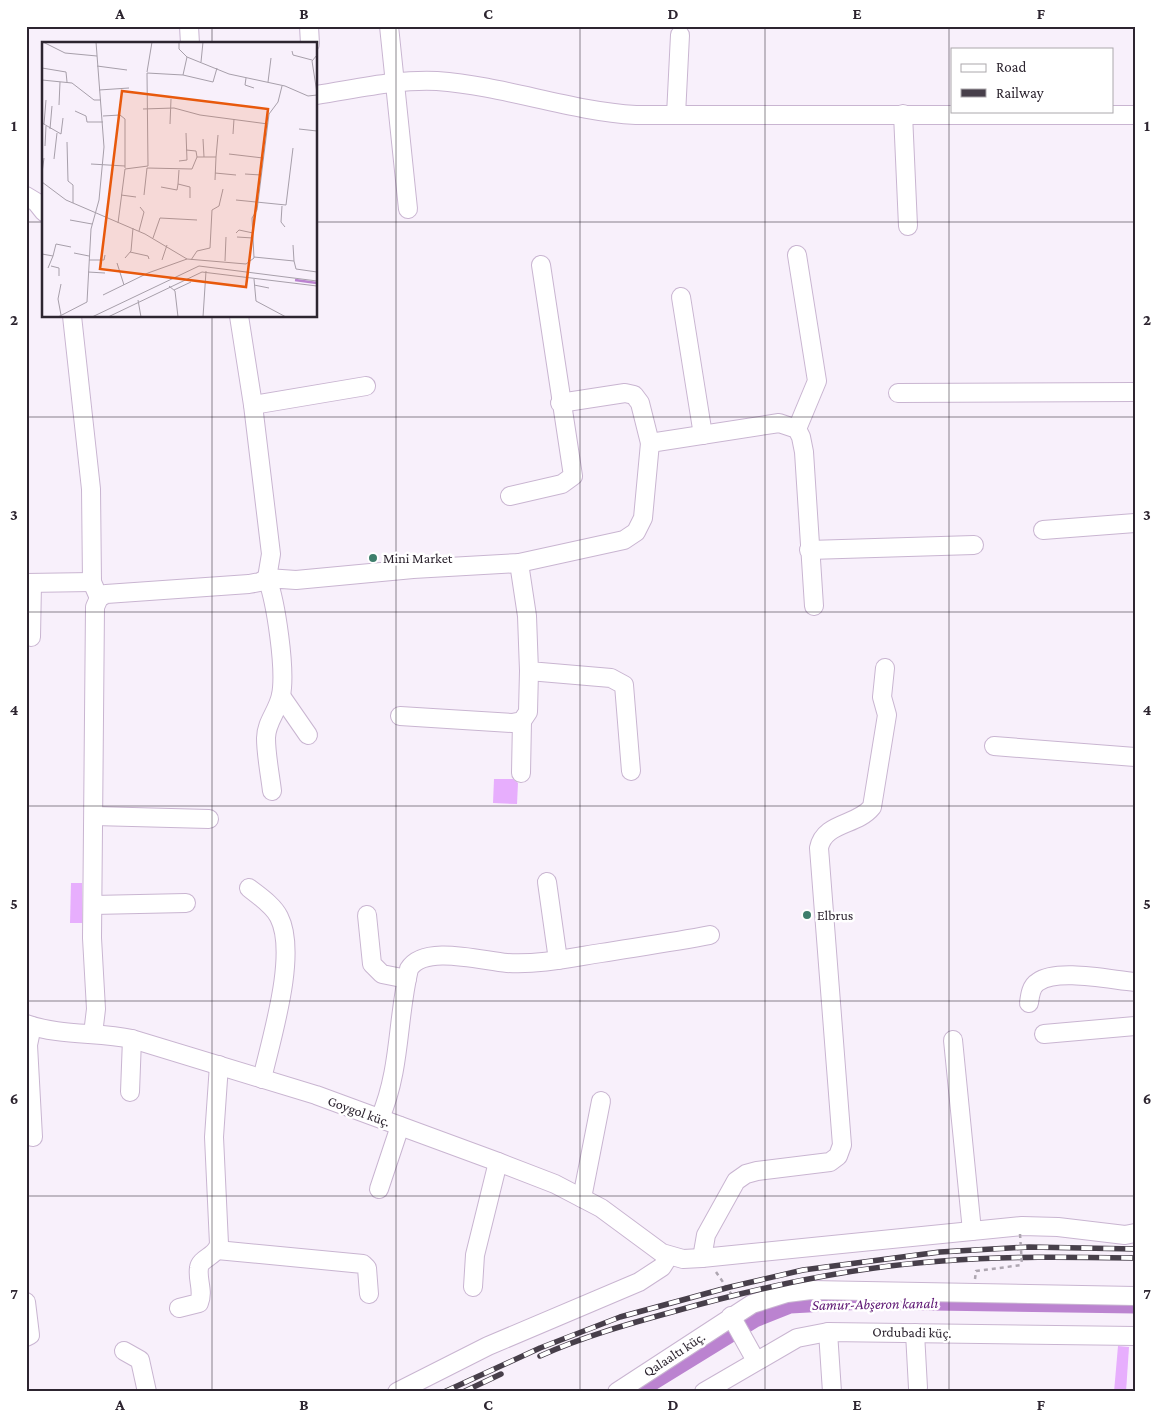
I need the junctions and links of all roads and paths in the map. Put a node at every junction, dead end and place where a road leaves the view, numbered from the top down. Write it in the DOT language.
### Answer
graph roads {
  1 [pos="189,26"];
  2 [pos="309,26"];
  3 [pos="389,26"];
  4 [pos="680,35"];
  5 [pos="190,42"];
  6 [pos="310,42"];
  7 [pos="394,83"];
  8 [pos="318,94"];
  9 [pos="903,114"];
  10 [pos="676,115"];
  11 [pos="1135,115"];
  12 [pos="26,196"];
  13 [pos="408,209"];
  14 [pos="42,210"];
  15 [pos="908,226"];
  16 [pos="797,255"];
  17 [pos="541,265"];
  18 [pos="681,297"];
  19 [pos="72,318"];
  20 [pos="238,318"];
  21 [pos="366,386"];
  22 [pos="898,392"];
  23 [pos="1135,392"];
  24 [pos="560,403"];
  25 [pos="253,405"];
  26 [pos="797,428"];
  27 [pos="703,435"];
  28 [pos="650,443"];
  29 [pos="510,496"];
  30 [pos="1135,523"];
  31 [pos="1043,530"];
  32 [pos="974,545"];
  33 [pos="809,550"];
  34 [pos="519,563"];
  35 [pos="267,578"];
  36 [pos="29,583"];
  37 [pos="96,590"];
  38 [pos="814,606"];
  39 [pos="31,637"];
  40 [pos="885,668"];
  41 [pos="529,671"];
  42 [pos="281,696"];
  43 [pos="400,716"];
  44 [pos="522,721"];
  45 [pos="308,735"];
  46 [pos="994,746"];
  47 [pos="1135,757"];
  48 [pos="631,771"];
  49 [pos="522,773"];
  50 [pos="272,791"];
  51 [pos="94,816"];
  52 [pos="210,819"];
  53 [pos="547,882"];
  54 [pos="249,888"];
  55 [pos="186,903"];
  56 [pos="93,905"];
  57 [pos="367,915"];
  58 [pos="710,935"];
  59 [pos="558,960"];
  60 [pos="407,979"];
  61 [pos="1135,982"];
  62 [pos="1029,1003"];
  63 [pos="29,1025"];
  64 [pos="1135,1026"];
  65 [pos="93,1034"];
  66 [pos="1044,1034"];
  67 [pos="132,1039"];
  68 [pos="953,1040"];
  69 [pos="219,1065"];
  70 [pos="262,1079"];
  71 [pos="130,1092"];
  72 [pos="601,1101"];
  73 [pos="380,1118"];
  74 [pos="400,1126"];
  75 [pos="33,1137"];
  76 [pos="498,1162"];
  77 [pos="379,1189"];
  78 [pos="582,1198"];
  79 [pos="972,1231"];
  80 [pos="1020,1234"];
  81 [pos="1135,1234"];
  82 [pos="217,1250"];
  83 [pos="669,1256"];
  84 [pos="702,1258"];
  85 [pos="976,1271"];
  86 [pos="473,1287"];
  87 [pos="369,1294"];
  88 [pos="1135,1296"];
  89 [pos="26,1302"];
  90 [pos="179,1308"];
  91 [pos="736,1313"];
  92 [pos="828,1332"];
  93 [pos="916,1333"];
  94 [pos="1135,1336"];
  95 [pos="26,1337"];
  96 [pos="124,1351"];
  97 [pos="756,1361"];
  98 [pos="918,1388"];
  99 [pos="148,1392"];
  100 [pos="397,1392"];
  101 [pos="617,1392"];
  102 [pos="704,1392"];
  103 [pos="832,1392"];
  1 -- 5 [label="street"];
  2 -- 6 [label="street"];
  3 -- 7 [label="street"];
  4 -- 10 [label="street"];
  7 -- 8 [label="street"];
  7 -- 10 [label="street"];
  7 -- 13 [label="street"];
  9 -- 10 [label="street"];
  9 -- 11 [label="street"];
  9 -- 15 [label="street"];
  12 -- 14 [label="street"];
  16 -- 26 [label="street"];
  17 -- 24 [label="street"];
  18 -- 27 [label="street"];
  19 -- 37 [label="street"];
  20 -- 25 [label="street"];
  21 -- 25 [label="street"];
  22 -- 23 [label="street"];
  24 -- 28 [label="street"];
  24 -- 29 [label="street"];
  25 -- 35 [label="street"];
  26 -- 27 [label="street"];
  26 -- 33 [label="street"];
  27 -- 28 [label="street"];
  28 -- 34 [label="street"];
  30 -- 31 [label="street"];
  32 -- 33 [label="street"];
  33 -- 38 [label="street"];
  34 -- 35 [label="street"];
  34 -- 41 [label="street"];
  35 -- 37 [label="street"];
  35 -- 42 [label="street"];
  36 -- 37 [label="street"];
  36 -- 39 [label="street"];
  37 -- 51 [label="street"];
  40 -- 84 [label="street"];
  41 -- 44 [label="street"];
  41 -- 48 [label="street"];
  42 -- 45 [label="street"];
  42 -- 50 [label="street"];
  43 -- 44 [label="street"];
  44 -- 49 [label="street"];
  46 -- 47 [label="street"];
  51 -- 52 [label="street"];
  51 -- 56 [label="street"];
  53 -- 59 [label="street"];
  54 -- 70 [label="street"];
  55 -- 56 [label="street"];
  56 -- 65 [label="street"];
  57 -- 60 [label="street"];
  58 -- 59 [label="street"];
  59 -- 60 [label="street"];
  60 -- 73 [label="street"];
  61 -- 62 [label="street"];
  63 -- 65 [label="street, Goygol küç."];
  63 -- 75 [label="street"];
  64 -- 66 [label="street"];
  65 -- 67 [label="street, Goygol küç."];
  67 -- 69 [label="street, Goygol küç."];
  67 -- 71 [label="street"];
  68 -- 79 [label="street"];
  69 -- 70 [label="street, Goygol küç."];
  69 -- 82 [label="street"];
  70 -- 73 [label="street, Goygol küç."];
  72 -- 78 [label="street"];
  73 -- 74 [label="street, Goygol küç."];
  74 -- 76 [label="street, Goygol küç."];
  74 -- 77 [label="street"];
  76 -- 78 [label="street, Goygol küç."];
  76 -- 86 [label="street"];
  78 -- 83 [label="street, Goygol küç."];
  79 -- 81 [label="street"];
  79 -- 84 [label="street"];
  80 -- 85 [label="path, bridge"];
  82 -- 87 [label="street"];
  82 -- 90 [label="street"];
  83 -- 84 [label="street"];
  83 -- 100 [label="street"];
  84 -- 91 [label="path"];
  88 -- 91 [label="street, Qalaaltı küç."];
  89 -- 95 [label="street"];
  91 -- 97 [label="street"];
  91 -- 101 [label="street, Qalaaltı küç."];
  92 -- 93 [label="street, Ordubadi küç."];
  92 -- 97 [label="street, Ordubadi küç."];
  92 -- 103 [label="street"];
  93 -- 94 [label="street, Ordubadi küç."];
  93 -- 98 [label="street"];
  96 -- 99 [label="street"];
  97 -- 102 [label="street, Ordubadi küç."];
}
